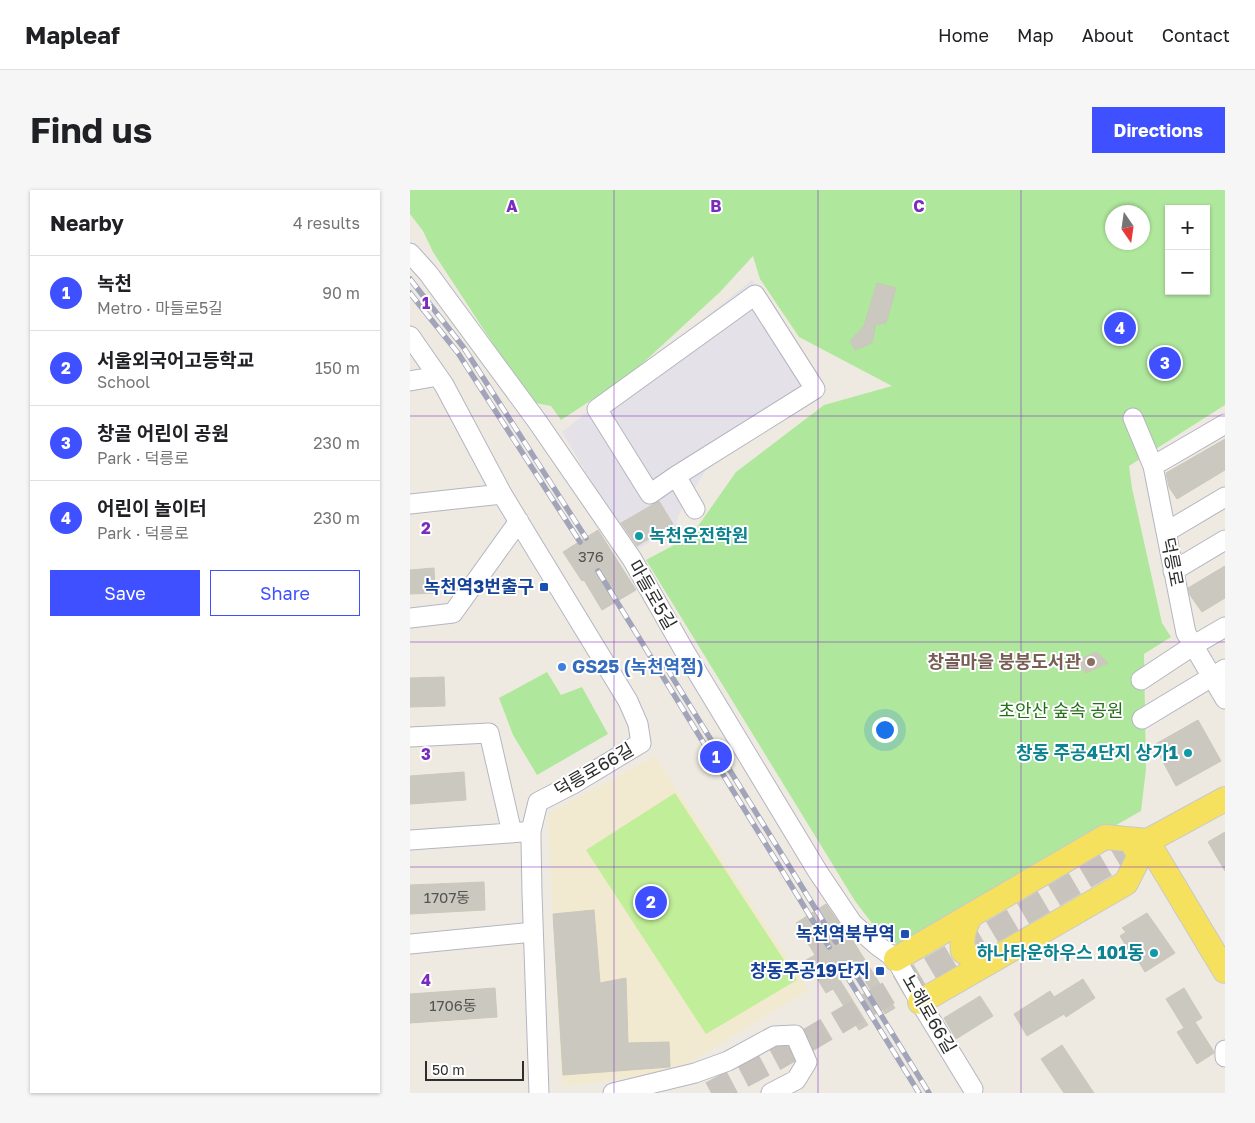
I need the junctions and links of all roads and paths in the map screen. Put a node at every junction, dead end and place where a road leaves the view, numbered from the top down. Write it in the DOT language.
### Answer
graph roads {
  1 [pos="410,253"];
  2 [pos="410,336"];
  3 [pos="438,376"];
  4 [pos="410,381"];
  5 [pos="1132,418"];
  6 [pos="1225,424"];
  7 [pos="1153,466"];
  8 [pos="676,476"];
  9 [pos="502,494"];
  10 [pos="1225,497"];
  11 [pos="410,504"];
  12 [pos="695,509"];
  13 [pos="519,521"];
  14 [pos="1166,532"];
  15 [pos="1225,540"];
  16 [pos="1173,570"];
  17 [pos="410,618"];
  18 [pos="1225,627"];
  19 [pos="1194,646"];
  20 [pos="1218,673"];
  21 [pos="1141,680"];
  22 [pos="1225,700"];
  23 [pos="1142,719"];
  24 [pos="410,737"];
  25 [pos="1225,798"];
  26 [pos="531,831"];
  27 [pos="512,833"];
  28 [pos="410,840"];
  29 [pos="1141,844"];
  30 [pos="971,915"];
  31 [pos="533,932"];
  32 [pos="410,944"];
  33 [pos="887,952"];
  34 [pos="995,958"];
  35 [pos="1225,971"];
  36 [pos="920,1002"];
  37 [pos="1225,1050"];
  38 [pos="1225,1058"];
  39 [pos="973,1089"];
  40 [pos="539,1093"];
  41 [pos="613,1093"];
  42 [pos="771,1093"];
  1 -- 33 [label="street, 마들로5길"];
  2 -- 3 [label="street, 덕릉로66길"];
  3 -- 4 [label="street"];
  3 -- 9 [label="street, 덕릉로66길"];
  5 -- 7 [label="street, 덕릉로"];
  6 -- 7 [label="street"];
  7 -- 14 [label="street, 덕릉로"];
  8 -- 8 [label="street"];
  8 -- 12 [label="street"];
  9 -- 11 [label="street"];
  9 -- 13 [label="street, 덕릉로66길"];
  10 -- 14 [label="street"];
  13 -- 17 [label="street"];
  13 -- 26 [label="street, 덕릉로66길"];
  14 -- 16 [label="street, 덕릉로"];
  15 -- 16 [label="street"];
  16 -- 19 [label="street, 덕릉로"];
  18 -- 19 [label="street"];
  19 -- 20 [label="street, 덕릉로"];
  19 -- 21 [label="street"];
  20 -- 22 [label="street, 덕릉로"];
  20 -- 23 [label="street"];
  24 -- 27 [label="street"];
  25 -- 29 [label="main road"];
  26 -- 27 [label="street"];
  26 -- 31 [label="street, 덕릉로66길"];
  27 -- 28 [label="street"];
  29 -- 30 [label="main road"];
  29 -- 34 [label="main road"];
  29 -- 35 [label="main road"];
  30 -- 33 [label="main road"];
  30 -- 34 [label="main road"];
  31 -- 32 [label="street"];
  31 -- 40 [label="street, 덕릉로66길"];
  33 -- 36 [label="street, 노해로66길"];
  34 -- 36 [label="main road"];
  36 -- 39 [label="street, 노해로66길"];
  37 -- 38 [label="street"];
  41 -- 42 [label="street"];
}
